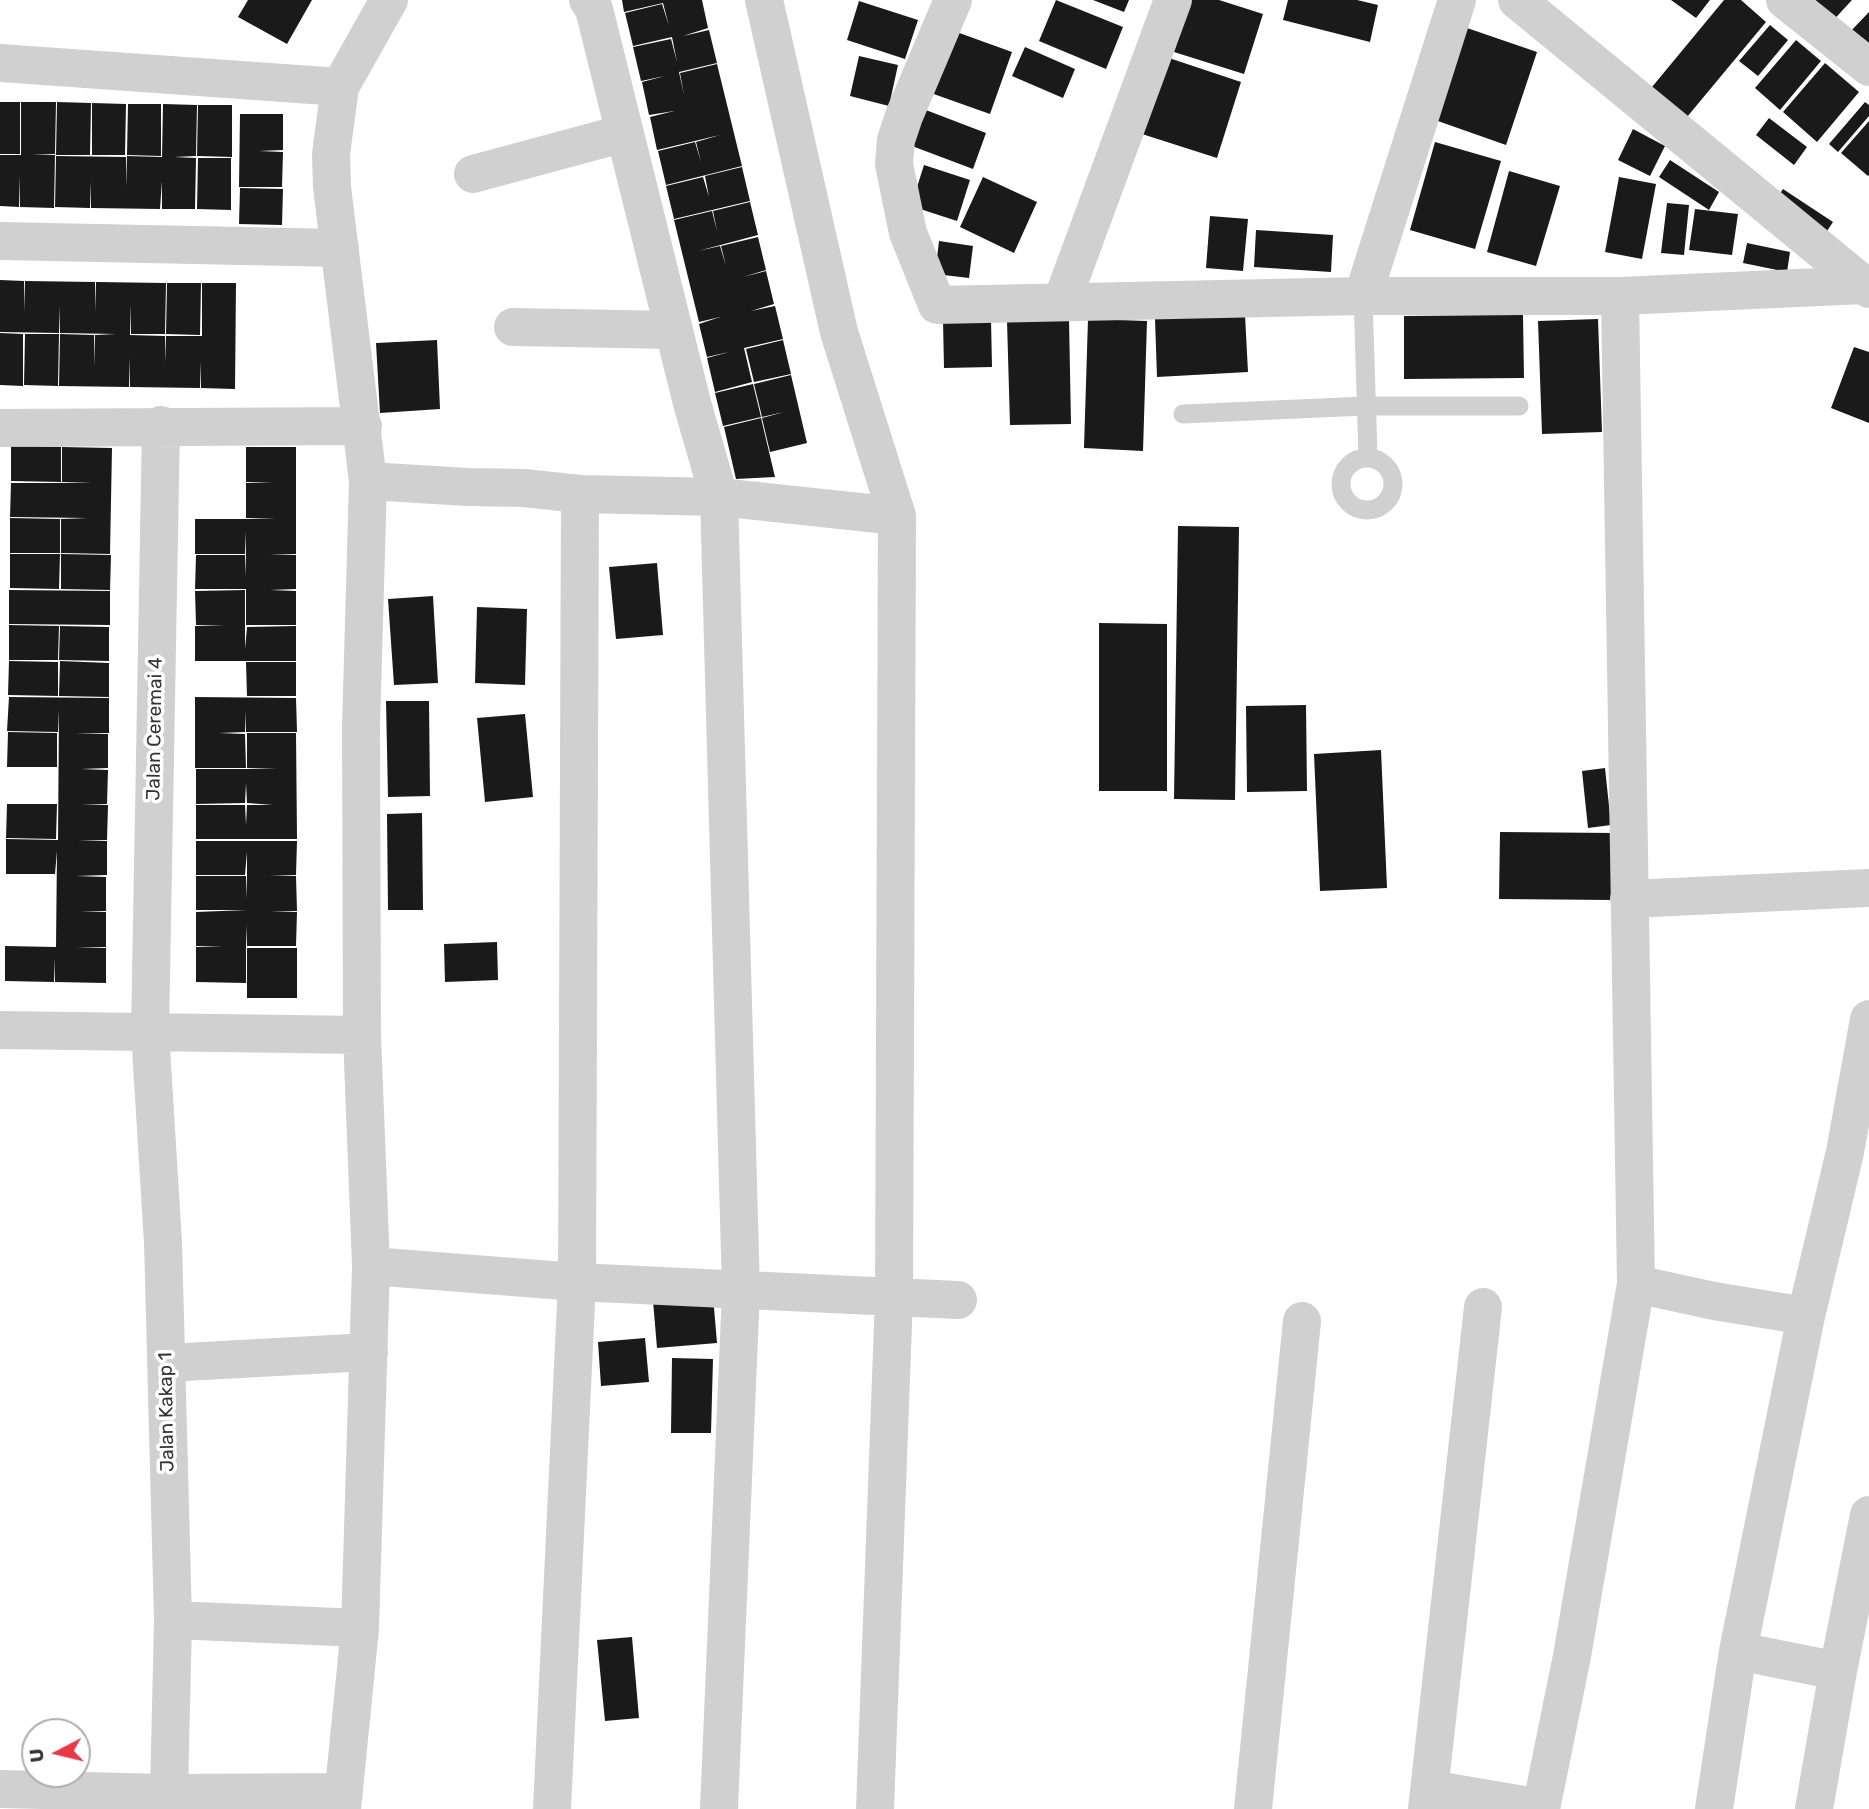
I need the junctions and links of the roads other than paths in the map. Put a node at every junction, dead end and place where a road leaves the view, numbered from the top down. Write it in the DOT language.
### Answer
graph roads {
  1 [pos="389,0"];
  2 [pos="588,0"];
  3 [pos="764,0"];
  4 [pos="953,0"];
  5 [pos="1173,0"];
  6 [pos="1457,0"];
  7 [pos="1517,0"];
  8 [pos="1785,0"];
  9 [pos="0,63"];
  10 [pos="1869,67"];
  11 [pos="340,87"];
  12 [pos="625,133"];
  13 [pos="473,174"];
  14 [pos="0,242"];
  15 [pos="340,248"];
  16 [pos="1867,287"];
  17 [pos="1363,296"];
  18 [pos="1620,296"];
  19 [pos="1062,301"];
  20 [pos="513,327"];
  21 [pos="674,330"];
  22 [pos="1366,406"];
  23 [pos="1519,406"];
  24 [pos="1183,414"];
  25 [pos="161,425"];
  26 [pos="362,426"];
  27 [pos="0,428"];
  28 [pos="1368,456"];
  29 [pos="368,481"];
  30 [pos="580,494"];
  31 [pos="719,497"];
  32 [pos="897,516"];
  33 [pos="1869,888"];
  34 [pos="1629,899"];
  35 [pos="1869,1019"];
  36 [pos="0,1030"];
  37 [pos="150,1032"];
  38 [pos="362,1035"];
  39 [pos="371,1266"];
  40 [pos="577,1282"];
  41 [pos="1636,1284"];
  42 [pos="741,1291"];
  43 [pos="894,1297"];
  44 [pos="958,1300"];
  45 [pos="1483,1307"];
  46 [pos="1806,1316"];
  47 [pos="1302,1321"];
  48 [pos="369,1352"];
  49 [pos="166,1363"];
  50 [pos="1869,1515"];
  51 [pos="173,1620"];
  52 [pos="360,1628"];
  53 [pos="1738,1651"];
  54 [pos="1838,1671"];
  55 [pos="0,1789"];
  56 [pos="170,1793"];
  57 [pos="1429,1799"];
  58 [pos="342,1800"];
  59 [pos="1541,1808"];
  60 [pos="552,1809"];
  61 [pos="719,1809"];
  62 [pos="875,1809"];
  63 [pos="1253,1809"];
  64 [pos="1714,1809"];
  65 [pos="1814,1809"];
  1 -- 11 [label="street"];
  2 -- 12 [label="street"];
  3 -- 32 [label="street"];
  4 -- 19 [label="street"];
  5 -- 19 [label="street"];
  6 -- 17 [label="street"];
  7 -- 16 [label="street"];
  8 -- 10 [label="street"];
  9 -- 11 [label="street"];
  11 -- 15 [label="street"];
  12 -- 13 [label="street"];
  12 -- 21 [label="street"];
  14 -- 15 [label="street"];
  15 -- 26 [label="street"];
  16 -- 18 [label="street"];
  17 -- 18 [label="street"];
  17 -- 19 [label="street"];
  17 -- 22 [label="lane"];
  18 -- 34 [label="street"];
  20 -- 21 [label="street"];
  21 -- 31 [label="street"];
  22 -- 23 [label="lane"];
  22 -- 24 [label="lane"];
  22 -- 28 [label="lane"];
  25 -- 26 [label="street"];
  25 -- 27 [label="street"];
  25 -- 37 [label="street, Jalan Ceremai 4"];
  26 -- 29 [label="street"];
  29 -- 30 [label="street"];
  29 -- 38 [label="street"];
  30 -- 31 [label="street"];
  30 -- 40 [label="street"];
  31 -- 32 [label="street"];
  31 -- 42 [label="street"];
  32 -- 43 [label="street"];
  33 -- 34 [label="street"];
  34 -- 41 [label="street"];
  35 -- 46 [label="street"];
  36 -- 37 [label="street"];
  37 -- 38 [label="street"];
  37 -- 49 [label="street, Jalan Kakap 1"];
  38 -- 39 [label="street"];
  39 -- 40 [label="street"];
  39 -- 48 [label="street"];
  40 -- 42 [label="street"];
  40 -- 60 [label="street"];
  41 -- 46 [label="street"];
  41 -- 59 [label="street"];
  42 -- 43 [label="street"];
  42 -- 61 [label="street"];
  43 -- 44 [label="street"];
  43 -- 62 [label="street"];
  45 -- 57 [label="street"];
  46 -- 53 [label="street"];
  47 -- 63 [label="street"];
  48 -- 49 [label="street"];
  48 -- 52 [label="street"];
  49 -- 51 [label="street, Jalan Kakap 1"];
  50 -- 54 [label="street"];
  51 -- 52 [label="street"];
  51 -- 56 [label="street, Jalan Kakap 1"];
  52 -- 58 [label="street"];
  53 -- 54 [label="street"];
  53 -- 64 [label="street"];
  54 -- 65 [label="street"];
  55 -- 56 [label="street"];
  56 -- 58 [label="street"];
  57 -- 59 [label="street"];
}
